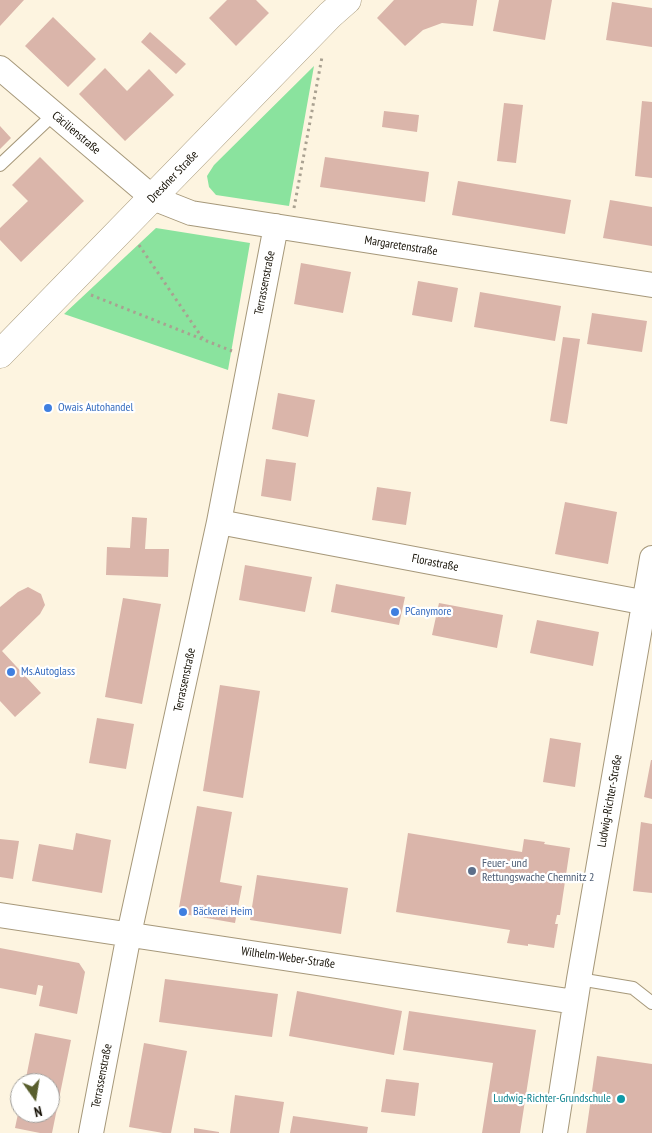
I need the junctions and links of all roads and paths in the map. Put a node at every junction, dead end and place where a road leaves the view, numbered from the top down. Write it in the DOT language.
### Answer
graph roads {
  1 [pos="347,0"];
  2 [pos="323,54"];
  3 [pos="0,68"];
  4 [pos="54,114"];
  5 [pos="0,165"];
  6 [pos="153,198"];
  7 [pos="126,226"];
  8 [pos="283,227"];
  9 [pos="68,285"];
  10 [pos="652,286"];
  11 [pos="203,339"];
  12 [pos="0,354"];
  13 [pos="251,358"];
  14 [pos="219,522"];
  15 [pos="652,558"];
  16 [pos="648,603"];
  17 [pos="0,915"];
  18 [pos="130,934"];
  19 [pos="579,979"];
  20 [pos="576,1002"];
  21 [pos="652,1003"];
  22 [pos="91,1133"];
  23 [pos="554,1133"];
  1 -- 6 [label="main road, Dresdner Straße"];
  2 -- 8 [label="path"];
  3 -- 4 [label="street, Cäcilienstraße"];
  4 -- 5 [label="lane"];
  4 -- 6 [label="street, Cäcilienstraße"];
  6 -- 7 [label="main road, Dresdner Straße"];
  6 -- 8 [label="street, Margaretenstraße"];
  7 -- 9 [label="main road, Dresdner Straße"];
  7 -- 11 [label="path"];
  8 -- 10 [label="street, Margaretenstraße"];
  8 -- 13 [label="street, Terrassenstraße"];
  9 -- 11 [label="path"];
  9 -- 12 [label="main road, Dresdner Straße"];
  11 -- 13 [label="path"];
  13 -- 14 [label="street, Terrassenstraße"];
  14 -- 16 [label="street, Florastraße"];
  14 -- 18 [label="street, Terrassenstraße"];
  15 -- 16 [label="street, Ludwig-Richter-Straße"];
  16 -- 19 [label="street, Ludwig-Richter-Straße"];
  17 -- 18 [label="street, Wilhelm-Weber-Straße"];
  18 -- 20 [label="street, Wilhelm-Weber-Straße"];
  18 -- 22 [label="street, Terrassenstraße"];
  19 -- 20 [label="street, Ludwig-Richter-Straße"];
  19 -- 21 [label="lane"];
  20 -- 23 [label="street, Ludwig-Richter-Straße"];
}
